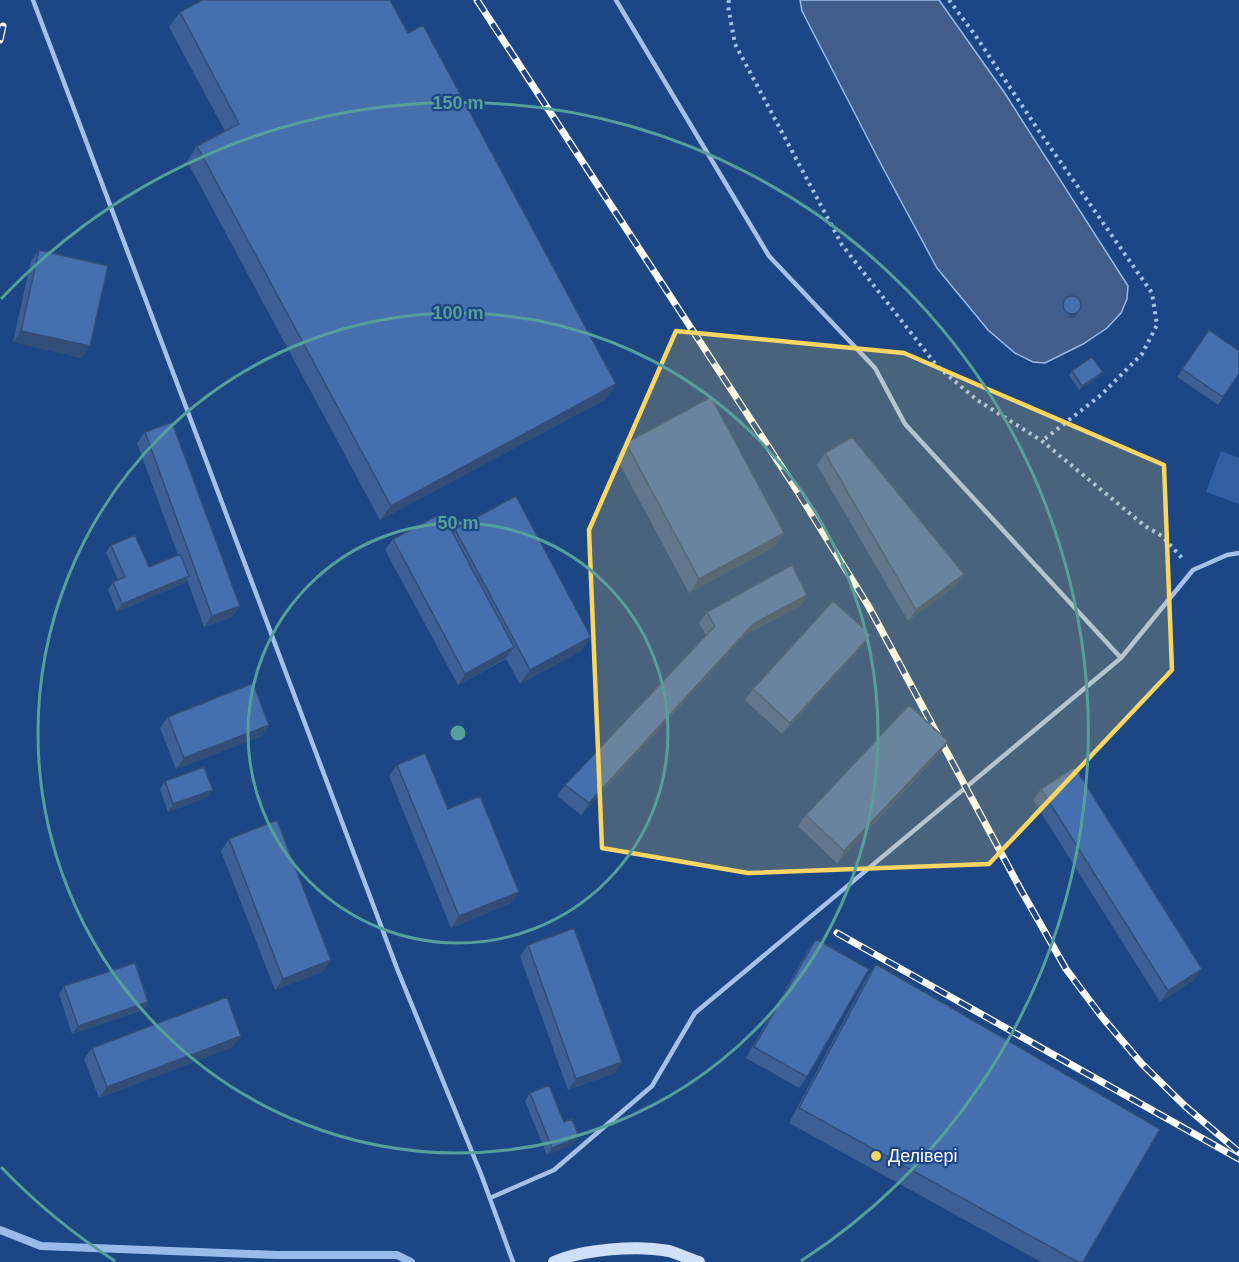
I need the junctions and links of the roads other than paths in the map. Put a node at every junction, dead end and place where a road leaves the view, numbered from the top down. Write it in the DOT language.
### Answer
graph roads {
  1 [pos="33,0"];
  2 [pos="616,0"];
  3 [pos="1239,553"];
  4 [pos="1120,658"];
  5 [pos="490,1198"];
  6 [pos="513,1262"];
  7 [pos="554,1262"];
  8 [pos="699,1262"];
  1 -- 5 [label="lane"];
  2 -- 4 [label="lane"];
  3 -- 4 [label="lane"];
  4 -- 5 [label="lane"];
  5 -- 6 [label="lane"];
  7 -- 8 [label="main road"];
}
